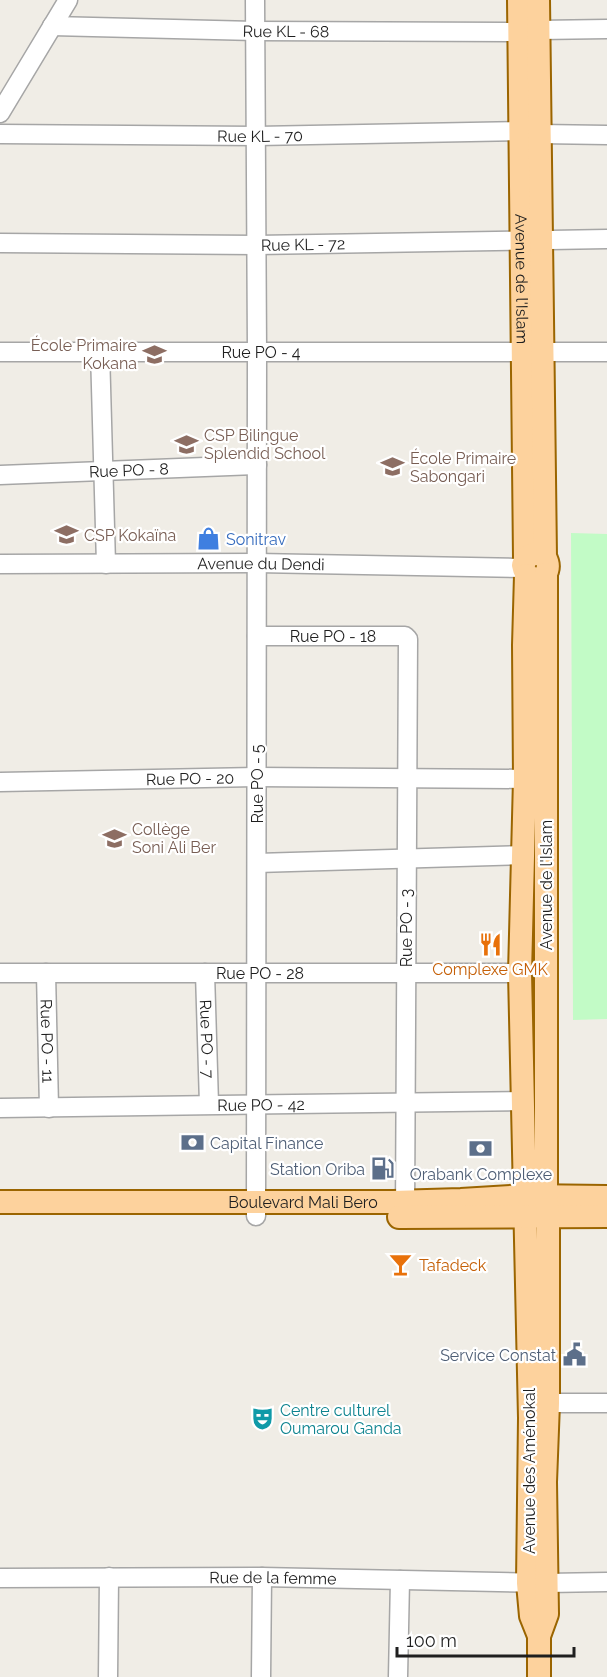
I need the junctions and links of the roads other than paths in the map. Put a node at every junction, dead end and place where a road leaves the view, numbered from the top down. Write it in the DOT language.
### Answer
graph roads {
  1 [pos="68,0"];
  2 [pos="255,0"];
  3 [pos="519,0"];
  4 [pos="538,0"];
  5 [pos="52,26"];
  6 [pos="607,29"];
  7 [pos="255,31"];
  8 [pos="529,31"];
  9 [pos="0,113"];
  10 [pos="530,132"];
  11 [pos="0,134"];
  12 [pos="607,135"];
  13 [pos="257,136"];
  14 [pos="531,239"];
  15 [pos="607,239"];
  16 [pos="0,243"];
  17 [pos="257,245"];
  18 [pos="100,351"];
  19 [pos="257,351"];
  20 [pos="0,352"];
  21 [pos="607,352"];
  22 [pos="532,353"];
  23 [pos="257,465"];
  24 [pos="104,471"];
  25 [pos="0,476"];
  26 [pos="257,563"];
  27 [pos="0,564"];
  28 [pos="106,564"];
  29 [pos="533,566"];
  30 [pos="257,636"];
  31 [pos="408,639"];
  32 [pos="257,777"];
  33 [pos="407,778"];
  34 [pos="525,779"];
  35 [pos="0,782"];
  36 [pos="524,855"];
  37 [pos="407,859"];
  38 [pos="257,863"];
  39 [pos="0,973"];
  40 [pos="46,973"];
  41 [pos="205,973"];
  42 [pos="256,973"];
  43 [pos="406,973"];
  44 [pos="520,973"];
  45 [pos="523,1101"];
  46 [pos="405,1102"];
  47 [pos="209,1104"];
  48 [pos="256,1105"];
  49 [pos="0,1108"];
  50 [pos="49,1108"];
  51 [pos="607,1197"];
  52 [pos="0,1202"];
  53 [pos="536,1206"];
  54 [pos="256,1209"];
  55 [pos="405,1209"];
  56 [pos="0,1216"];
  57 [pos="607,1216"];
  58 [pos="607,1403"];
  59 [pos="542,1414"];
  60 [pos="109,1577"];
  61 [pos="262,1577"];
  62 [pos="0,1578"];
  63 [pos="400,1580"];
  64 [pos="607,1582"];
  65 [pos="537,1583"];
  66 [pos="108,1677"];
  67 [pos="261,1677"];
  68 [pos="398,1677"];
  69 [pos="538,1677"];
  1 -- 5 [label="street"];
  2 -- 7 [label="street, Rue PO - 5"];
  3 -- 8 [label="main road, Avenue de l'Islam"];
  4 -- 8 [label="main road, Avenue de l'Islam"];
  5 -- 7 [label="street, Rue KL - 68"];
  5 -- 9 [label="street"];
  6 -- 8 [label="street, Rue KL - 68"];
  7 -- 8 [label="street, Rue KL - 68"];
  7 -- 13 [label="street, Rue PO - 5"];
  8 -- 10 [label="main road, Avenue de l'Islam"];
  10 -- 12 [label="street, Rue KL - 70"];
  10 -- 13 [label="street, Rue KL - 70"];
  10 -- 14 [label="main road, Avenue de l'Islam"];
  11 -- 13 [label="street, Rue KL - 70"];
  13 -- 17 [label="street, Rue PO - 5"];
  14 -- 15 [label="street, Rue KL - 72"];
  14 -- 17 [label="street, Rue KL - 72"];
  14 -- 22 [label="main road, Avenue de l'Islam"];
  16 -- 17 [label="street, Rue KL - 72"];
  17 -- 19 [label="street, Rue PO - 5"];
  18 -- 19 [label="street, Rue PO - 4"];
  18 -- 20 [label="street, Rue PO - 4"];
  18 -- 24 [label="street"];
  19 -- 22 [label="street, Rue PO - 4"];
  19 -- 23 [label="street, Rue PO - 5"];
  21 -- 22 [label="street, Rue PO - 4"];
  22 -- 29 [label="main road, Avenue de l'Islam"];
  23 -- 24 [label="street, Rue PO - 8"];
  23 -- 26 [label="street, Rue PO - 5"];
  24 -- 25 [label="street, Rue PO - 8"];
  24 -- 28 [label="street"];
  26 -- 28 [label="street, Avenue du Dendi"];
  26 -- 29 [label="street, Avenue du Dendi"];
  26 -- 30 [label="street, Rue PO - 5"];
  27 -- 28 [label="street, Avenue du Dendi"];
  29 -- 34 [label="main road, Avenue de l'Islam"];
  29 -- 53 [label="main road, Avenue de l'Islam"];
  30 -- 31 [label="street, Rue PO - 18"];
  30 -- 32 [label="street, Rue PO - 5"];
  31 -- 33 [label="street, Rue PO - 3"];
  32 -- 33 [label="street, Rue PO - 20"];
  32 -- 35 [label="street, Rue PO - 20"];
  32 -- 38 [label="street, Rue PO - 5"];
  33 -- 34 [label="street, Rue PO - 20"];
  33 -- 37 [label="street, Rue PO - 3"];
  34 -- 36 [label="main road, Avenue de l'Islam"];
  36 -- 37 [label="street"];
  36 -- 44 [label="main road, Avenue de l'Islam"];
  37 -- 38 [label="street"];
  37 -- 43 [label="street, Rue PO - 3"];
  38 -- 42 [label="street, Rue PO - 5"];
  39 -- 40 [label="street, Rue PO - 28"];
  40 -- 41 [label="street, Rue PO - 28"];
  40 -- 50 [label="street, Rue PO - 11"];
  41 -- 42 [label="street, Rue PO - 28"];
  41 -- 47 [label="street, Rue PO - 7"];
  42 -- 43 [label="street, Rue PO - 28"];
  42 -- 48 [label="street, Rue PO - 5"];
  43 -- 44 [label="street, Rue PO - 28"];
  43 -- 46 [label="street, Rue PO - 3"];
  44 -- 45 [label="main road, Avenue de l'Islam"];
  45 -- 46 [label="street, Rue PO - 42"];
  45 -- 53 [label="main road, Avenue de l'Islam"];
  46 -- 48 [label="street, Rue PO - 42"];
  46 -- 55 [label="street, Rue PO - 3"];
  47 -- 48 [label="street, Rue PO - 42"];
  47 -- 50 [label="street, Rue PO - 42"];
  48 -- 54 [label="street, Rue PO - 5"];
  49 -- 50 [label="street, Rue PO - 42"];
  51 -- 53 [label="main road, Boulevard Mali Bero"];
  52 -- 54 [label="main road, Boulevard Mali Bero"];
  53 -- 55 [label="main road, Boulevard Mali Bero"];
  53 -- 57 [label="main road, Boulevard Mali Bero"];
  53 -- 59 [label="main road, Avenue des Aménokal"];
  54 -- 55 [label="main road, Boulevard Mali Bero"];
  54 -- 56 [label="main road, Boulevard Mali Bero"];
  58 -- 59 [label="street"];
  59 -- 65 [label="main road, Avenue des Aménokal"];
  60 -- 61 [label="street, Rue de la femme"];
  60 -- 62 [label="street, Rue de la femme"];
  60 -- 66 [label="street"];
  61 -- 63 [label="street, Rue de la femme"];
  61 -- 67 [label="street"];
  63 -- 65 [label="street, Rue de la femme"];
  63 -- 68 [label="street"];
  64 -- 65 [label="street, Rue de la femme"];
  65 -- 69 [label="main road, Avenue des Aménokal"];
}
